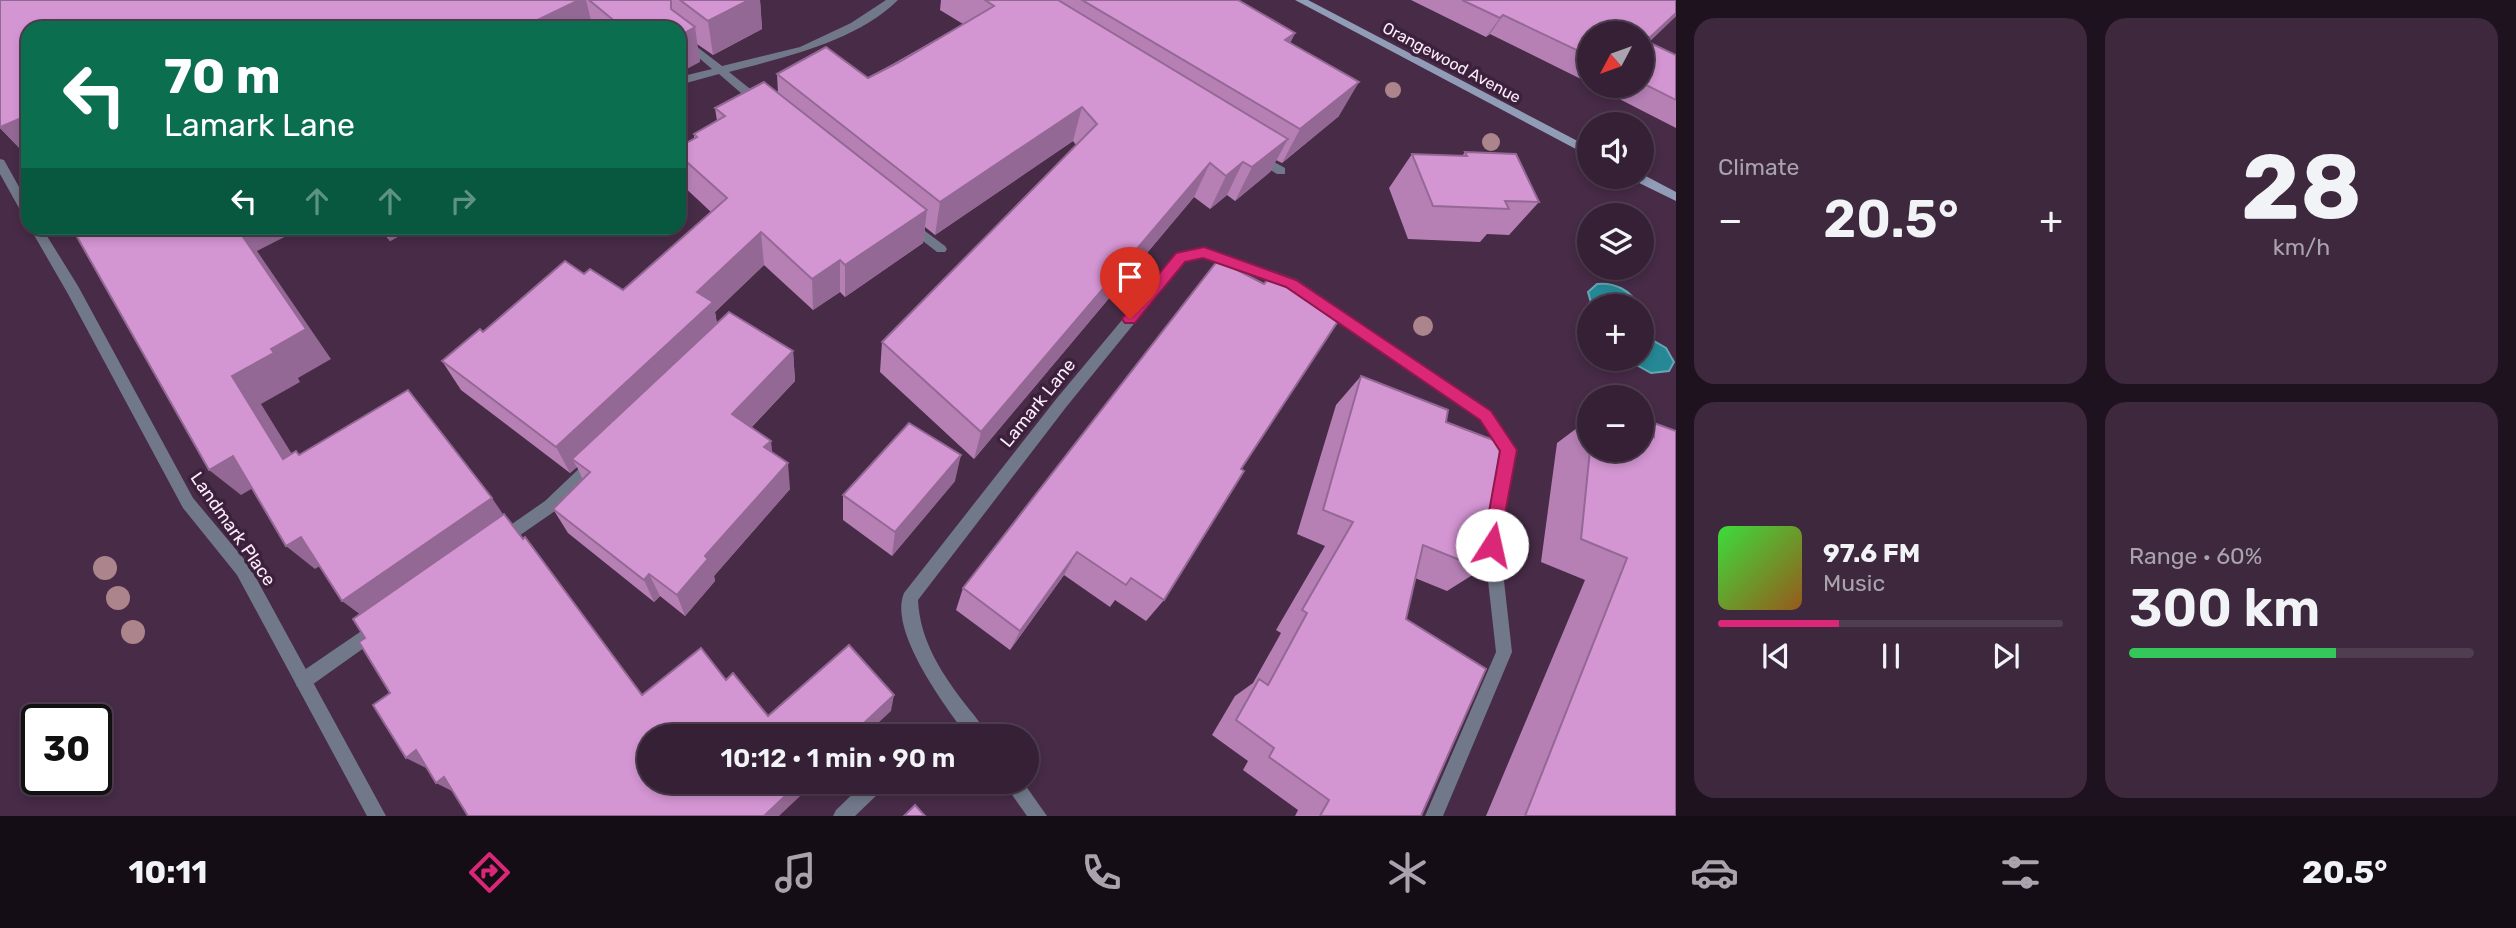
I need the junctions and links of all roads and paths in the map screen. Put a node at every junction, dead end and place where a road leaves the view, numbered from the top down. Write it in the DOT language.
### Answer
graph roads {
  1 [pos="894,0"];
  2 [pos="1300,0"];
  3 [pos="686,42"];
  4 [pos="722,71"];
  5 [pos="686,79"];
  6 [pos="774,114"];
  7 [pos="1577,146"];
  8 [pos="1247,150"];
  9 [pos="0,163"];
  10 [pos="1282,171"];
  11 [pos="1654,186"];
  12 [pos="1676,197"];
  13 [pos="21,201"];
  14 [pos="899,215"];
  15 [pos="40,235"];
  16 [pos="941,249"];
  17 [pos="608,450"];
  18 [pos="494,546"];
  19 [pos="393,617"];
  20 [pos="303,681"];
  21 [pos="970,724"];
  22 [pos="865,794"];
  23 [pos="1021,794"];
  24 [pos="377,816"];
  25 [pos="842,816"];
  26 [pos="1038,816"];
  27 [pos="1434,816"];
  1 -- 4 [label="street"];
  2 -- 7 [label="main road, Orangewood Avenue"];
  3 -- 4 [label="street"];
  4 -- 5 [label="street"];
  4 -- 6 [label="street"];
  8 -- 10 [label="street"];
  9 -- 13 [label="street"];
  11 -- 12 [label="main road"];
  14 -- 16 [label="street"];
  15 -- 20 [label="street, Landmark Place"];
  17 -- 18 [label="street"];
  19 -- 20 [label="street"];
  20 -- 24 [label="street, Landmark Place"];
  21 -- 27 [label="street, Lamark Lane"];
  22 -- 25 [label="street"];
  23 -- 26 [label="street"];
}
